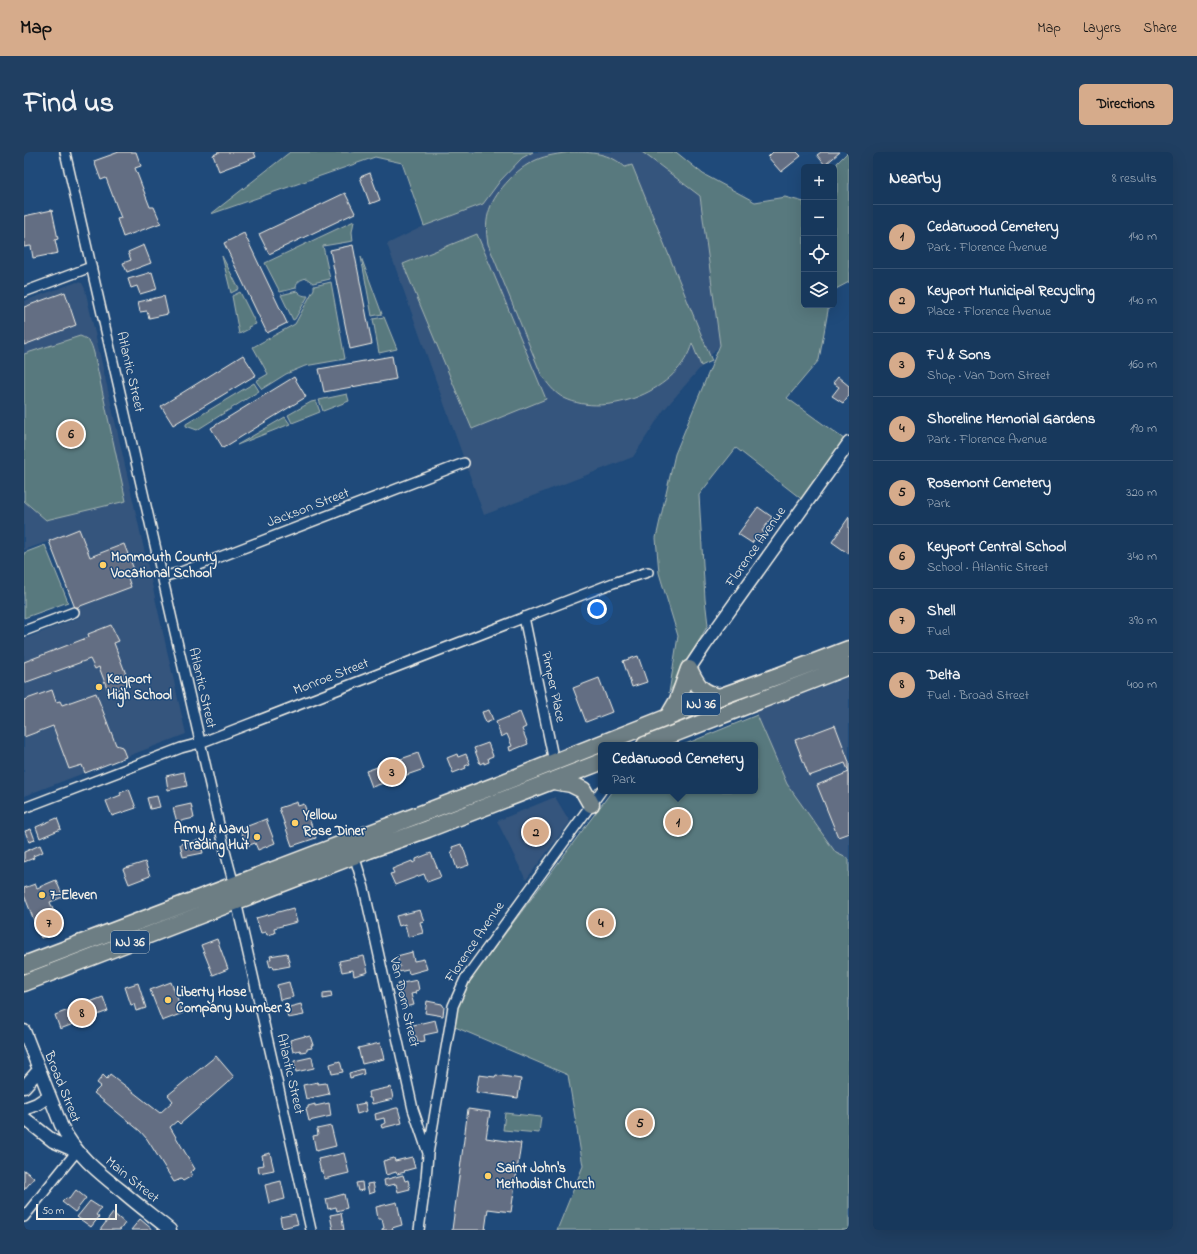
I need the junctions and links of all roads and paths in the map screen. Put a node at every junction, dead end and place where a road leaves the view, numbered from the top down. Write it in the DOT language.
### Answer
graph roads {
  1 [pos="65,152"];
  2 [pos="91,267"];
  3 [pos="24,292"];
  4 [pos="849,443"];
  5 [pos="464,462"];
  6 [pos="648,572"];
  7 [pos="162,577"];
  8 [pos="74,612"];
  9 [pos="524,617"];
  10 [pos="24,630"];
  11 [pos="849,649"];
  12 [pos="849,666"];
  13 [pos="689,669"];
  14 [pos="719,696"];
  15 [pos="668,717"];
  16 [pos="605,742"];
  17 [pos="653,742"];
  18 [pos="200,743"];
  19 [pos="598,745"];
  20 [pos="554,762"];
  21 [pos="598,763"];
  22 [pos="554,781"];
  23 [pos="599,794"];
  24 [pos="591,804"];
  25 [pos="24,808"];
  26 [pos="354,855"];
  27 [pos="234,884"];
  28 [pos="236,901"];
  29 [pos="24,965"];
  30 [pos="24,983"];
  31 [pos="24,1031"];
  32 [pos="39,1070"];
  33 [pos="24,1087"];
  34 [pos="49,1096"];
  35 [pos="24,1109"];
  36 [pos="24,1118"];
  37 [pos="77,1151"];
  38 [pos="428,1154"];
  39 [pos="24,1218"];
  40 [pos="170,1230"];
  41 [pos="311,1230"];
  42 [pos="419,1230"];
  1 -- 2 [label="street, Atlantic Street"];
  2 -- 3 [label="street"];
  2 -- 7 [label="street, Atlantic Street"];
  4 -- 13 [label="main road, Florence Avenue"];
  5 -- 7 [label="street, Jackson Street"];
  6 -- 9 [label="street, Monroe Street"];
  7 -- 18 [label="street, Atlantic Street"];
  8 -- 10 [label="street"];
  9 -- 18 [label="street, Monroe Street"];
  9 -- 20 [label="street, Pimper Place"];
  11 -- 14 [label="highway, NJ 36"];
  12 -- 17 [label="highway, NJ 36"];
  13 -- 14 [label="highway"];
  13 -- 15 [label="highway"];
  14 -- 15 [label="highway, NJ 36"];
  15 -- 16 [label="highway, NJ 36"];
  18 -- 25 [label="street, Monroe Street"];
  18 -- 27 [label="street, Atlantic Street"];
  19 -- 20 [label="highway, NJ 36"];
  20 -- 27 [label="highway, NJ 36"];
  21 -- 22 [label="highway, NJ 36"];
  22 -- 24 [label="highway"];
  22 -- 26 [label="highway, NJ 36"];
  23 -- 24 [label="street, Florence Avenue"];
  24 -- 38 [label="street, Florence Avenue"];
  26 -- 28 [label="highway, NJ 36"];
  26 -- 38 [label="street, Van Dorn Street"];
  27 -- 28 [label="street, Atlantic Street"];
  27 -- 29 [label="highway, NJ 36"];
  28 -- 30 [label="highway, NJ 36"];
  28 -- 41 [label="street, Atlantic Street"];
  31 -- 32 [label="main road, Broad Street"];
  32 -- 33 [label="main road"];
  32 -- 34 [label="main road, Broad Street"];
  34 -- 35 [label="main road"];
  34 -- 37 [label="main road, Broad Street"];
  36 -- 37 [label="main road"];
  37 -- 39 [label="street"];
  37 -- 40 [label="main road, Main Street"];
  38 -- 42 [label="street, Florence Avenue"];
}
